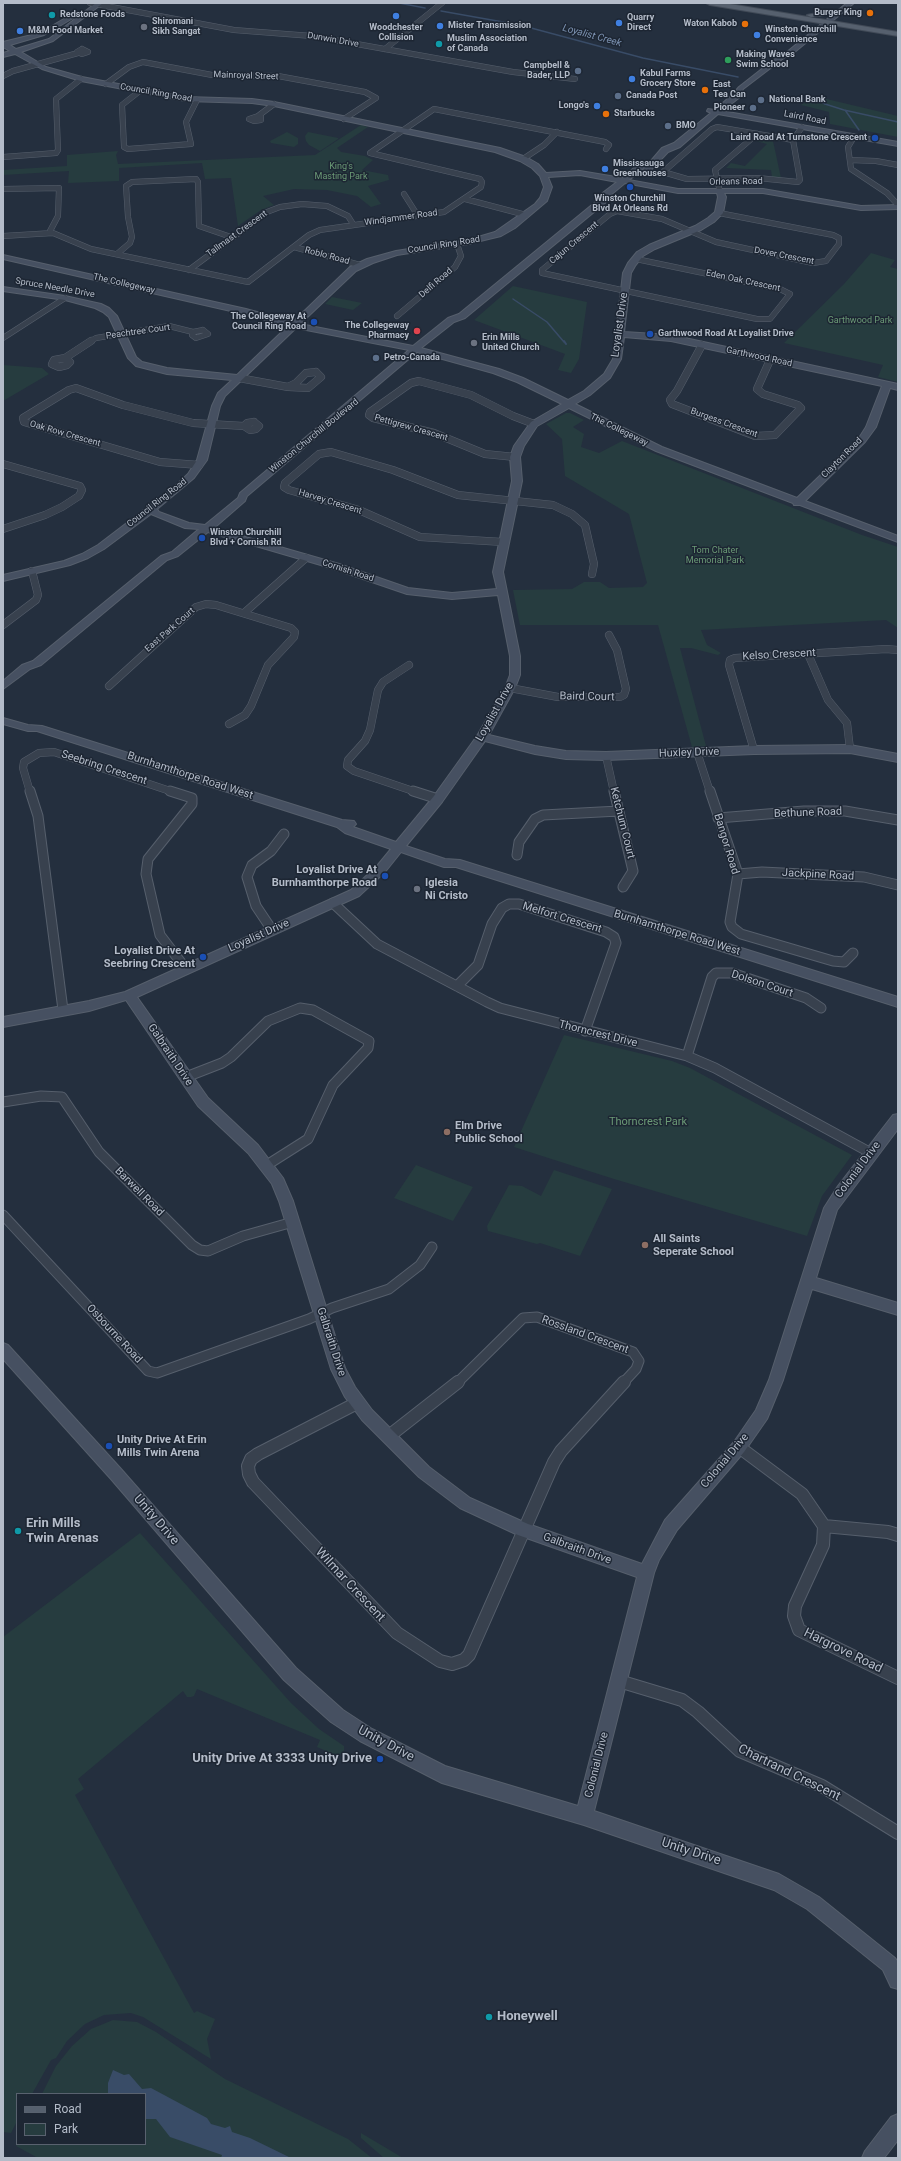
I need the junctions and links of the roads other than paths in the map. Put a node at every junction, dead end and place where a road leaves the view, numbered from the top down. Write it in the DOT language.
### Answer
graph roads {
  1 [pos="94,3"];
  2 [pos="442,3"];
  3 [pos="710,3"];
  4 [pos="738,3"];
  5 [pos="843,3"];
  6 [pos="851,3"];
  7 [pos="829,18"];
  8 [pos="801,19"];
  9 [pos="811,29"];
  10 [pos="898,30"];
  11 [pos="898,34"];
  12 [pos="3,44"];
  13 [pos="385,49"];
  14 [pos="16,51"];
  15 [pos="78,53"];
  16 [pos="3,55"];
  17 [pos="783,55"];
  18 [pos="37,64"];
  19 [pos="3,76"];
  20 [pos="81,79"];
  21 [pos="575,79"];
  22 [pos="106,84"];
  23 [pos="141,90"];
  24 [pos="197,100"];
  25 [pos="274,104"];
  26 [pos="713,111"];
  27 [pos="258,116"];
  28 [pos="344,119"];
  29 [pos="802,128"];
  30 [pos="401,130"];
  31 [pos="557,132"];
  32 [pos="757,134"];
  33 [pos="854,137"];
  34 [pos="793,140"];
  35 [pos="898,144"];
  36 [pos="606,149"];
  37 [pos="3,157"];
  38 [pos="523,159"];
  39 [pos="850,160"];
  40 [pos="898,165"];
  41 [pos="544,175"];
  42 [pos="716,178"];
  43 [pos="627,182"];
  44 [pos="3,189"];
  45 [pos="720,192"];
  46 [pos="404,194"];
  47 [pos="465,199"];
  48 [pos="898,206"];
  49 [pos="719,213"];
  50 [pos="526,215"];
  51 [pos="418,216"];
  52 [pos="353,224"];
  53 [pos="690,232"];
  54 [pos="49,233"];
  55 [pos="3,236"];
  56 [pos="231,237"];
  57 [pos="457,244"];
  58 [pos="294,247"];
  59 [pos="117,254"];
  60 [pos="3,257"];
  61 [pos="636,259"];
  62 [pos="360,265"];
  63 [pos="189,270"];
  64 [pos="3,289"];
  65 [pos="625,291"];
  66 [pos="65,298"];
  67 [pos="397,316"];
  68 [pos="296,323"];
  69 [pos="193,332"];
  70 [pos="121,334"];
  71 [pos="619,334"];
  72 [pos="3,338"];
  73 [pos="702,344"];
  74 [pos="419,351"];
  75 [pos="65,358"];
  76 [pos="770,360"];
  77 [pos="238,378"];
  78 [pos="887,385"];
  79 [pos="288,387"];
  80 [pos="898,387"];
  81 [pos="568,404"];
  82 [pos="211,424"];
  83 [pos="534,424"];
  84 [pos="244,426"];
  85 [pos="515,457"];
  86 [pos="3,464"];
  87 [pos="199,465"];
  88 [pos="513,500"];
  89 [pos="797,502"];
  90 [pos="152,509"];
  91 [pos="202,527"];
  92 [pos="3,529"];
  93 [pos="898,539"];
  94 [pos="503,542"];
  95 [pos="306,558"];
  96 [pos="32,571"];
  97 [pos="592,574"];
  98 [pos="3,578"];
  99 [pos="502,592"];
  100 [pos="244,613"];
  101 [pos="3,625"];
  102 [pos="609,635"];
  103 [pos="898,650"];
  104 [pos="808,654"];
  105 [pos="37,663"];
  106 [pos="409,665"];
  107 [pos="3,686"];
  108 [pos="109,686"];
  109 [pos="510,688"];
  110 [pos="3,697"];
  111 [pos="3,712"];
  112 [pos="3,721"];
  113 [pos="229,724"];
  114 [pos="38,728"];
  115 [pos="482,737"];
  116 [pos="850,749"];
  117 [pos="754,750"];
  118 [pos="697,752"];
  119 [pos="606,756"];
  120 [pos="898,758"];
  121 [pos="438,799"];
  122 [pos="619,811"];
  123 [pos="718,818"];
  124 [pos="898,820"];
  125 [pos="284,834"];
  126 [pos="401,845"];
  127 [pos="517,855"];
  128 [pos="738,874"];
  129 [pos="898,885"];
  130 [pos="623,887"];
  131 [pos="333,903"];
  132 [pos="272,930"];
  133 [pos="854,953"];
  134 [pos="186,969"];
  135 [pos="457,986"];
  136 [pos="129,995"];
  137 [pos="898,1002"];
  138 [pos="820,1008"];
  139 [pos="63,1010"];
  140 [pos="3,1022"];
  141 [pos="585,1031"];
  142 [pos="687,1056"];
  143 [pos="186,1078"];
  144 [pos="3,1102"];
  145 [pos="898,1119"];
  146 [pos="871,1153"];
  147 [pos="267,1165"];
  148 [pos="3,1215"];
  149 [pos="293,1222"];
  150 [pos="432,1247"];
  151 [pos="808,1282"];
  152 [pos="898,1309"];
  153 [pos="322,1313"];
  154 [pos="3,1349"];
  155 [pos="357,1403"];
  156 [pos="389,1436"];
  157 [pos="739,1447"];
  158 [pos="824,1526"];
  159 [pos="524,1530"];
  160 [pos="898,1535"];
  161 [pos="646,1574"];
  162 [pos="898,1678"];
  163 [pos="619,1681"];
  164 [pos="584,1816"];
  165 [pos="898,1833"];
  166 [pos="893,1965"];
  167 [pos="898,1980"];
  168 [pos="898,2124"];
  169 [pos="872,2158"];
  1 -- 12 [label="street"];
  1 -- 13 [label="street, Dunwin Drive"];
  1 -- 14 [label="street"];
  2 -- 13 [label="street"];
  3 -- 8 [label="main road"];
  4 -- 7 [label="main road"];
  5 -- 7 [label="street, Winston Churchill Boulevard"];
  6 -- 7 [label="street, Winston Churchill Boulevard"];
  7 -- 8 [label="main road"];
  7 -- 9 [label="street, Winston Churchill Boulevard"];
  7 -- 10 [label="main road"];
  7 -- 11 [label="main road"];
  7 -- 17 [label="street, Winston Churchill Boulevard"];
  8 -- 9 [label="main road"];
  9 -- 17 [label="street, Winston Churchill Boulevard"];
  12 -- 14 [label="street, Council Ring Road"];
  13 -- 21 [label="street, Dunwin Drive"];
  14 -- 16 [label="street"];
  14 -- 18 [label="street, Council Ring Road"];
  15 -- 18 [label="street"];
  17 -- 26 [label="street, Winston Churchill Boulevard"];
  18 -- 19 [label="street"];
  18 -- 20 [label="street, Council Ring Road"];
  20 -- 22 [label="street, Council Ring Road"];
  20 -- 37 [label="street"];
  22 -- 23 [label="street, Council Ring Road"];
  22 -- 28 [label="street, Mainroyal Street"];
  23 -- 24 [label="street, Council Ring Road"];
  23 -- 24 [label="street"];
  24 -- 25 [label="street, Council Ring Road"];
  25 -- 27 [label="street"];
  25 -- 28 [label="street, Council Ring Road"];
  26 -- 29 [label="street, Laird Road"];
  26 -- 43 [label="street, Winston Churchill Boulevard"];
  28 -- 30 [label="street, Council Ring Road"];
  29 -- 33 [label="street, Laird Road"];
  29 -- 34 [label="street"];
  30 -- 31 [label="street, Windjammer Road"];
  30 -- 38 [label="street, Council Ring Road"];
  30 -- 47 [label="street, Windjammer Road"];
  31 -- 36 [label="street, Windjammer Road"];
  31 -- 38 [label="street"];
  32 -- 34 [label="street"];
  32 -- 42 [label="street"];
  32 -- 42 [label="street"];
  33 -- 35 [label="street, Laird Road"];
  33 -- 39 [label="street"];
  34 -- 42 [label="street"];
  38 -- 41 [label="street, Council Ring Road"];
  39 -- 40 [label="street"];
  39 -- 48 [label="street"];
  41 -- 43 [label="street, Orleans Road"];
  41 -- 50 [label="street, Council Ring Road"];
  42 -- 45 [label="street"];
  43 -- 45 [label="street, Orleans Road"];
  43 -- 74 [label="street, Winston Churchill Boulevard"];
  44 -- 54 [label="street"];
  45 -- 48 [label="street, Orleans Road"];
  45 -- 49 [label="street"];
  46 -- 51 [label="street"];
  47 -- 50 [label="street"];
  47 -- 51 [label="street, Windjammer Road"];
  49 -- 53 [label="street, Loyalist Drive"];
  49 -- 53 [label="street, Dover Crescent"];
  50 -- 57 [label="street, Council Ring Road"];
  51 -- 52 [label="street, Windjammer Road"];
  52 -- 56 [label="street, Tallmast Crescent"];
  52 -- 58 [label="street, Windjammer Road"];
  53 -- 61 [label="street, Loyalist Drive"];
  53 -- 65 [label="street, Cajun Crescent"];
  54 -- 55 [label="street, Windjammer Road"];
  54 -- 59 [label="street, Windjammer Road"];
  56 -- 59 [label="street"];
  56 -- 63 [label="street, Tallmast Crescent"];
  57 -- 62 [label="street, Council Ring Road"];
  57 -- 67 [label="street, Delfi Road"];
  58 -- 62 [label="street, Roblo Road"];
  58 -- 63 [label="street, Windjammer Road"];
  59 -- 63 [label="street, Windjammer Road"];
  60 -- 68 [label="street, The Collegeway"];
  61 -- 65 [label="street, Loyalist Drive"];
  61 -- 65 [label="street, Eden Oak Crescent"];
  62 -- 68 [label="street, Council Ring Road"];
  64 -- 66 [label="street, Spruce Needle Drive"];
  65 -- 71 [label="street, Loyalist Drive"];
  66 -- 70 [label="street, Spruce Needle Drive"];
  66 -- 72 [label="street"];
  68 -- 74 [label="street, The Collegeway"];
  68 -- 77 [label="street, Council Ring Road"];
  69 -- 70 [label="street, Peachtree Court"];
  70 -- 75 [label="street, Peachtree Court"];
  70 -- 77 [label="street, Spruce Needle Drive"];
  71 -- 73 [label="street, Garthwood Road"];
  71 -- 81 [label="street, Loyalist Drive"];
  73 -- 76 [label="street, Garthwood Road"];
  73 -- 76 [label="street, Burgess Crescent"];
  74 -- 81 [label="street, The Collegeway"];
  74 -- 91 [label="street, Winston Churchill Boulevard"];
  76 -- 78 [label="street, Garthwood Road"];
  77 -- 79 [label="street"];
  77 -- 82 [label="street, Council Ring Road"];
  78 -- 80 [label="street, Garthwood Road"];
  78 -- 89 [label="street, Clayton Road"];
  79 -- 79 [label="street"];
  81 -- 83 [label="street, Loyalist Drive"];
  81 -- 89 [label="street, The Collegeway"];
  82 -- 84 [label="street, Oak Row Crescent"];
  82 -- 87 [label="street, Council Ring Road"];
  82 -- 87 [label="street, Oak Row Crescent"];
  83 -- 85 [label="street, Loyalist Drive"];
  83 -- 85 [label="street, Pettigrew Crescent"];
  85 -- 88 [label="street, Loyalist Drive"];
  86 -- 92 [label="street"];
  87 -- 90 [label="street, Council Ring Road"];
  88 -- 94 [label="street, Loyalist Drive"];
  88 -- 94 [label="street, Harvey Crescent"];
  88 -- 97 [label="street"];
  89 -- 93 [label="street, The Collegeway"];
  90 -- 91 [label="street, Cornish Road"];
  90 -- 96 [label="street, Council Ring Road"];
  91 -- 95 [label="street, Cornish Road"];
  91 -- 105 [label="street, Winston Churchill Boulevard"];
  94 -- 99 [label="street, Loyalist Drive"];
  95 -- 99 [label="street, Cornish Road"];
  95 -- 100 [label="street"];
  96 -- 98 [label="street, Council Ring Road"];
  96 -- 101 [label="street"];
  99 -- 109 [label="street, Loyalist Drive"];
  100 -- 108 [label="street, East Park Court"];
  100 -- 113 [label="street, East Park Court"];
  102 -- 109 [label="street, Baird Court"];
  103 -- 104 [label="street, Kelso Crescent"];
  104 -- 116 [label="street"];
  104 -- 117 [label="street, Kelso Crescent"];
  105 -- 107 [label="street, Winston Churchill Boulevard"];
  105 -- 110 [label="street, Winston Churchill Boulevard"];
  106 -- 121 [label="street"];
  109 -- 115 [label="street, Loyalist Drive"];
  111 -- 114 [label="street, Burnhamthorpe Road West"];
  112 -- 114 [label="street, Burnhamthorpe Road West"];
  114 -- 126 [label="street, Burnhamthorpe Road West"];
  115 -- 119 [label="street, Huxley Drive"];
  115 -- 121 [label="street, Loyalist Drive"];
  116 -- 117 [label="street, Huxley Drive"];
  116 -- 120 [label="street, Huxley Drive"];
  117 -- 118 [label="street, Huxley Drive"];
  118 -- 119 [label="street, Huxley Drive"];
  118 -- 123 [label="street, Bangor Road"];
  119 -- 122 [label="street, Ketchum Court"];
  121 -- 126 [label="street, Loyalist Drive"];
  122 -- 127 [label="street"];
  122 -- 130 [label="street, Ketchum Court"];
  123 -- 124 [label="street, Bethune Road"];
  123 -- 128 [label="street, Bangor Road"];
  125 -- 132 [label="street"];
  126 -- 131 [label="street, Loyalist Drive"];
  126 -- 137 [label="street, Burnhamthorpe Road West"];
  128 -- 129 [label="street, Jackpine Road"];
  128 -- 133 [label="street, Bangor Road"];
  131 -- 132 [label="street, Loyalist Drive"];
  131 -- 135 [label="street, Thorncrest Drive"];
  132 -- 134 [label="street, Loyalist Drive"];
  134 -- 136 [label="street, Loyalist Drive"];
  134 -- 139 [label="street, Seebring Crescent"];
  135 -- 141 [label="street, Thorncrest Drive"];
  135 -- 141 [label="street, Melfort Crescent"];
  136 -- 139 [label="street, Loyalist Drive"];
  136 -- 143 [label="street, Galbraith Drive"];
  138 -- 142 [label="street, Dolson Court"];
  139 -- 140 [label="street, Loyalist Drive"];
  141 -- 142 [label="street, Thorncrest Drive"];
  142 -- 146 [label="street, Thorncrest Drive"];
  143 -- 147 [label="street, Galbraith Drive"];
  143 -- 147 [label="street"];
  144 -- 149 [label="street, Barwell Road"];
  145 -- 146 [label="street, Colonial Drive"];
  146 -- 151 [label="street, Colonial Drive"];
  147 -- 149 [label="street, Galbraith Drive"];
  148 -- 153 [label="street, Osbourne Road"];
  149 -- 153 [label="street, Galbraith Drive"];
  150 -- 153 [label="street, Osbourne Road"];
  151 -- 152 [label="street"];
  151 -- 157 [label="street, Colonial Drive"];
  153 -- 155 [label="street, Galbraith Drive"];
  154 -- 164 [label="street, Unity Drive"];
  155 -- 156 [label="street, Galbraith Drive"];
  155 -- 159 [label="street, Wilmar Crescent"];
  156 -- 159 [label="street, Galbraith Drive"];
  156 -- 159 [label="street, Rossland Crescent"];
  157 -- 158 [label="street"];
  157 -- 161 [label="street, Colonial Drive"];
  158 -- 160 [label="street"];
  158 -- 162 [label="street, Hargrove Road"];
  159 -- 161 [label="street, Galbraith Drive"];
  161 -- 163 [label="street, Colonial Drive"];
  163 -- 164 [label="street, Colonial Drive"];
  163 -- 165 [label="street, Chartrand Crescent"];
  164 -- 166 [label="street, Unity Drive"];
  166 -- 167 [label="street, Unity Drive"];
  168 -- 169 [label="street"];
}
